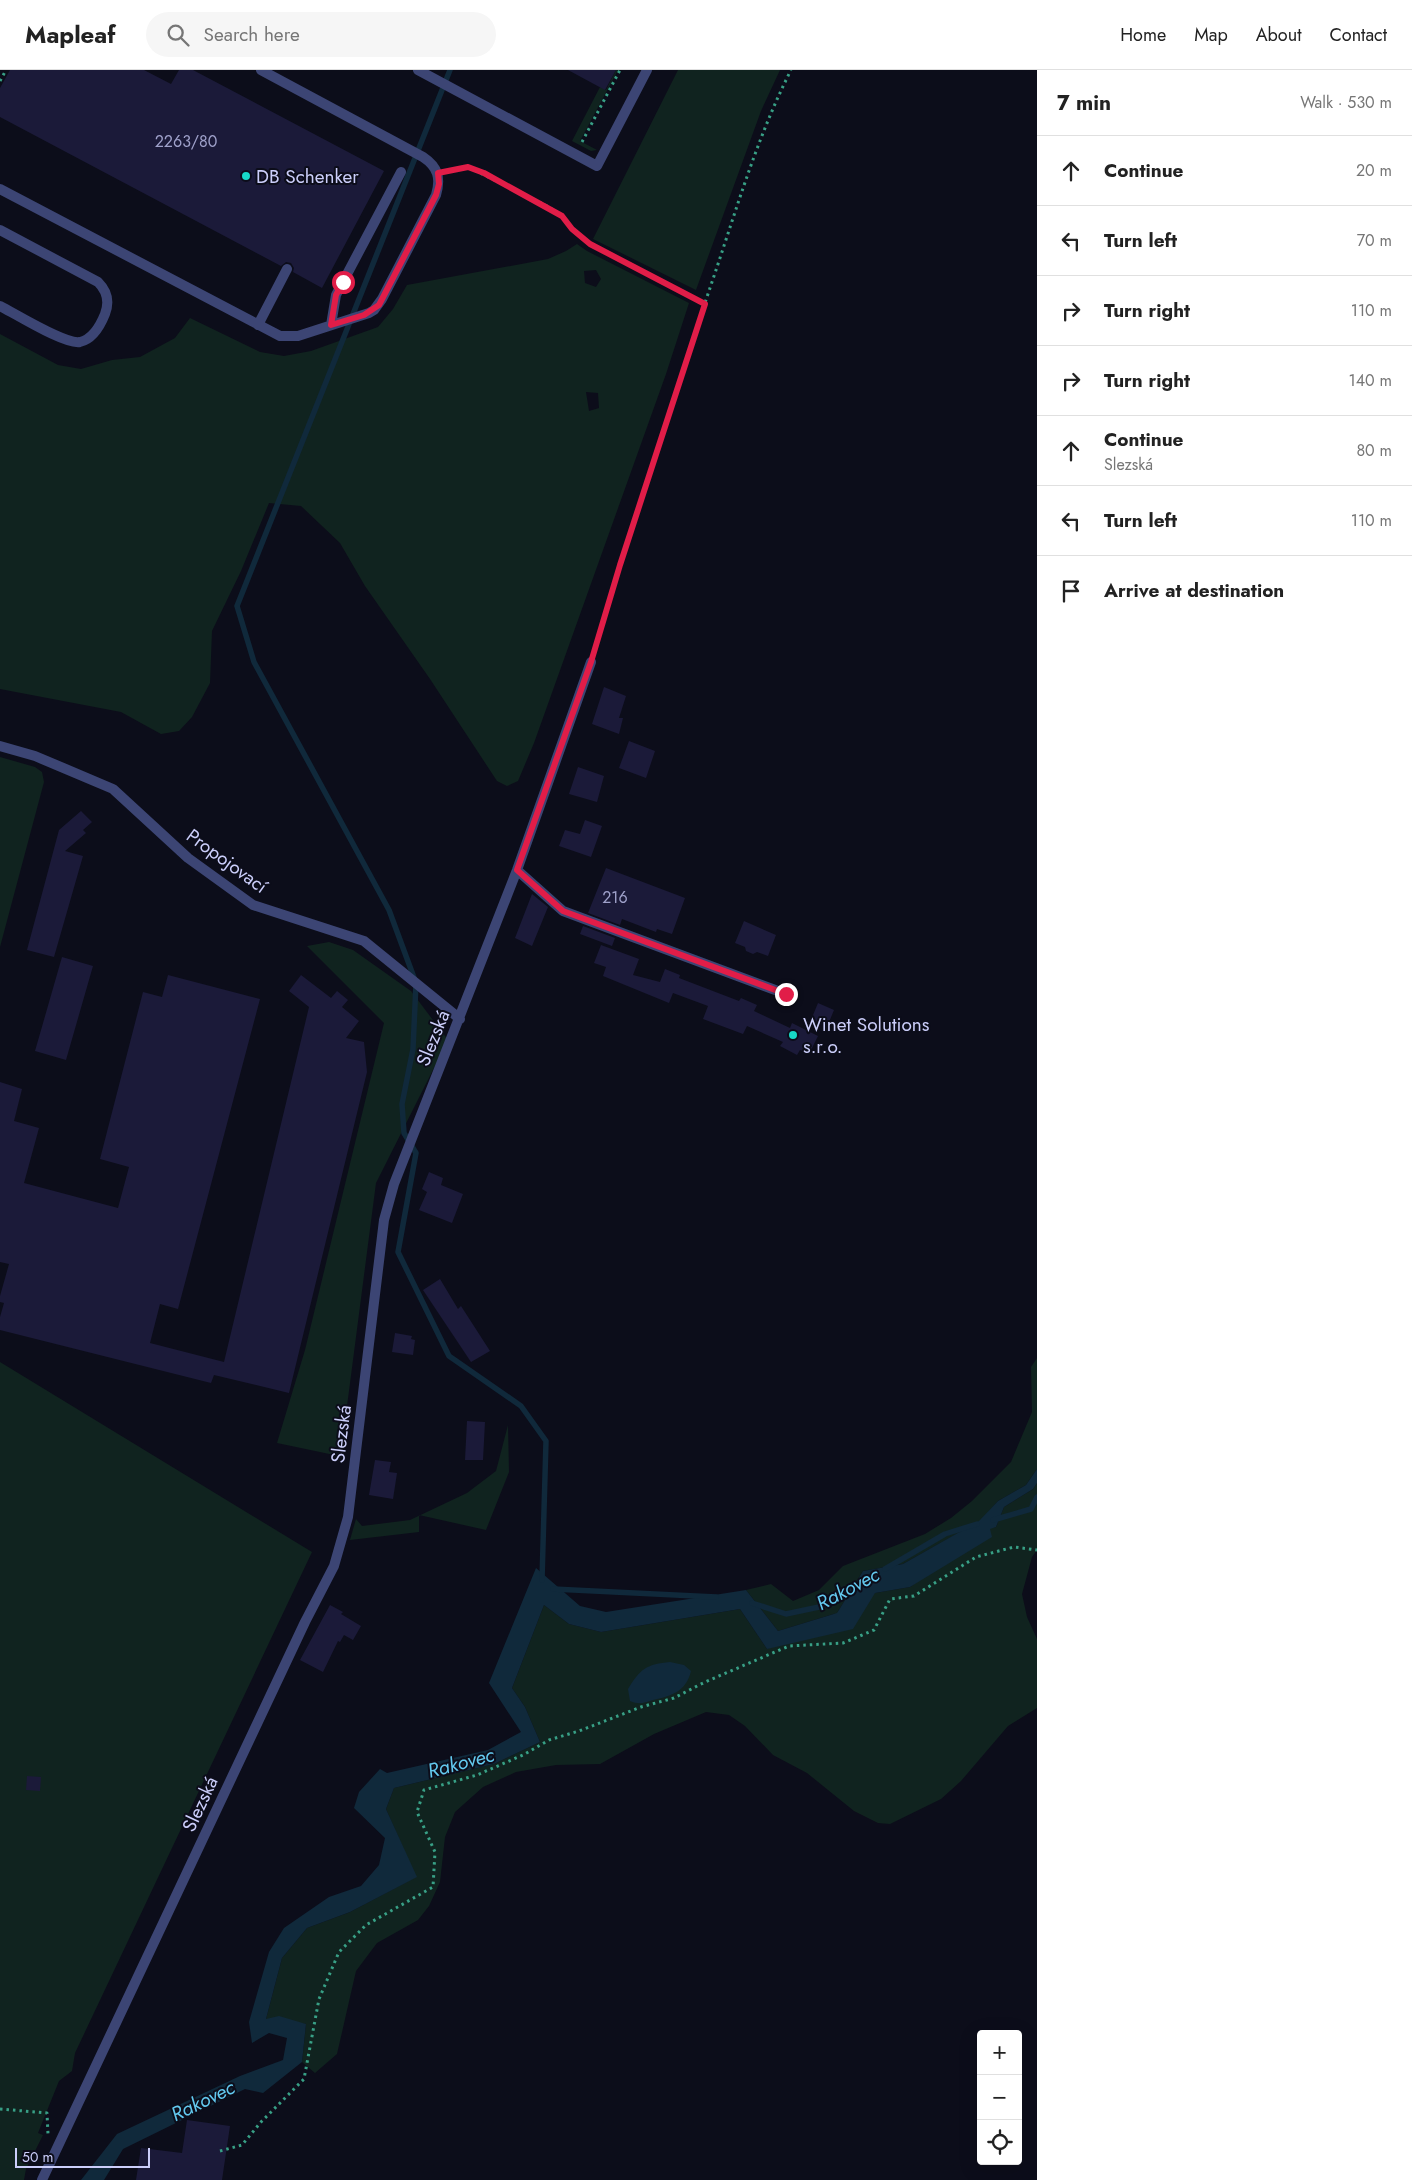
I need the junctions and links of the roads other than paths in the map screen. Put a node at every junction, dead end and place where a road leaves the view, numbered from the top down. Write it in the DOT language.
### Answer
graph roads {
  1 [pos="261,70"];
  2 [pos="418,70"];
  3 [pos="647,70"];
  4 [pos="401,172"];
  5 [pos="0,190"];
  6 [pos="0,230"];
  7 [pos="287,269"];
  8 [pos="0,306"];
  9 [pos="258,325"];
  10 [pos="331,325"];
  11 [pos="591,662"];
  12 [pos="0,746"];
  13 [pos="517,870"];
  14 [pos="786,994"];
  15 [pos="460,1019"];
  16 [pos="42,2180"];
  1 -- 10 [label="street"];
  2 -- 3 [label="street"];
  4 -- 10 [label="street"];
  5 -- 9 [label="street"];
  6 -- 8 [label="street"];
  7 -- 9 [label="street"];
  9 -- 10 [label="street"];
  11 -- 13 [label="street, Slezská"];
  12 -- 15 [label="street, Propojovací"];
  13 -- 14 [label="street"];
  13 -- 15 [label="street, Slezská"];
  15 -- 16 [label="street, Slezská"];
}
